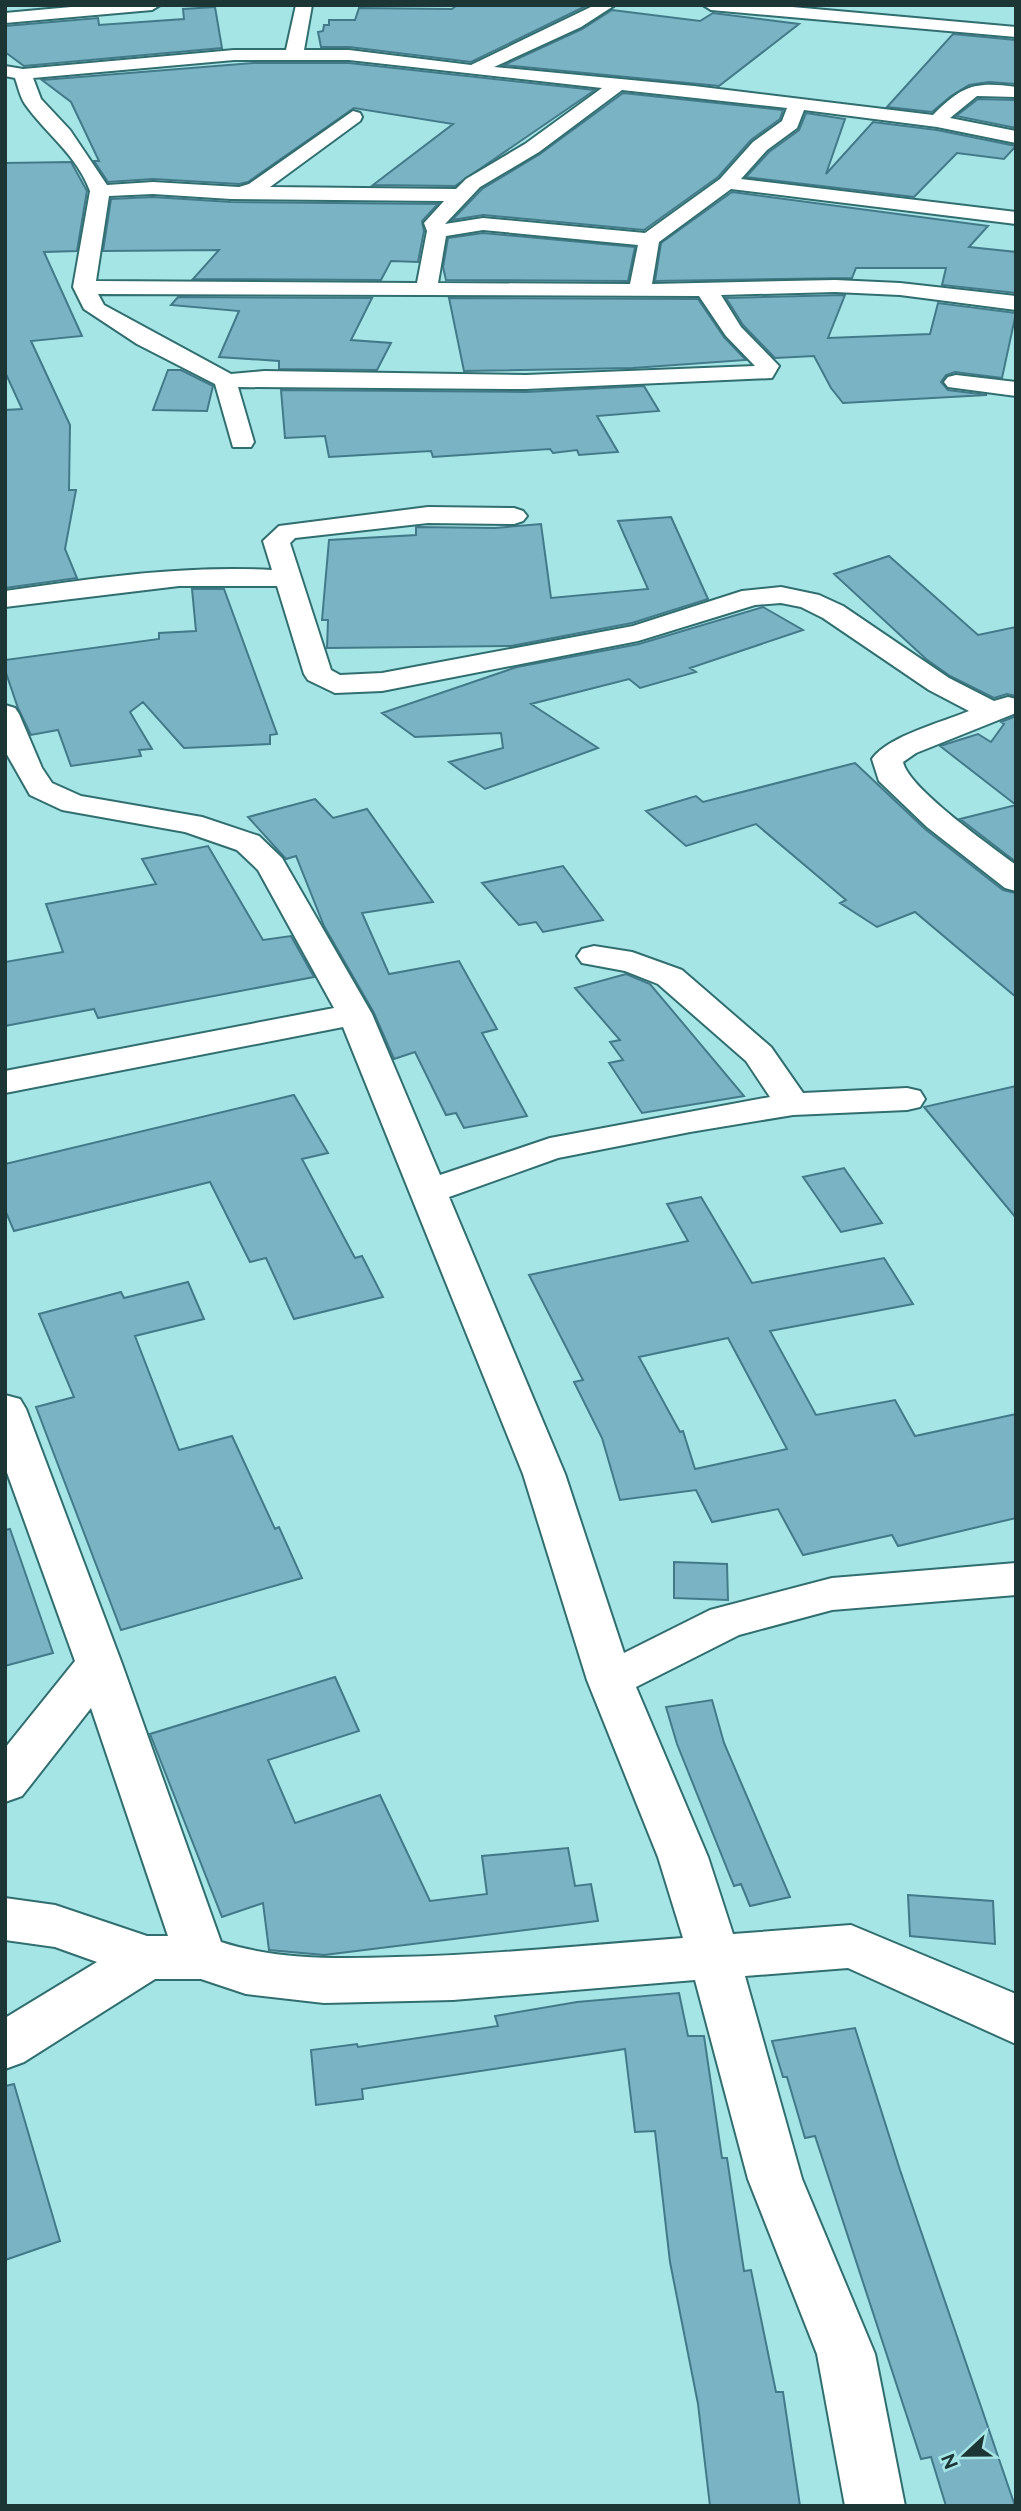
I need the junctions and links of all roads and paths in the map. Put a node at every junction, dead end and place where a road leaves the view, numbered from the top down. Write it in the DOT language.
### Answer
graph roads {
  1 [pos="152,5"];
  2 [pos="304,5"];
  3 [pos="607,5"];
  4 [pos="713,5"];
  5 [pos="29,11"];
  6 [pos="5,18"];
  7 [pos="1016,32"];
  8 [pos="294,54"];
  9 [pos="474,71"];
  10 [pos="14,72"];
  11 [pos="620,83"];
  12 [pos="1016,92"];
  13 [pos="797,105"];
  14 [pos="353,117"];
  15 [pos="937,121"];
  16 [pos="1016,137"];
  17 [pos="727,183"];
  18 [pos="100,191"];
  19 [pos="244,192"];
  20 [pos="461,195"];
  21 [pos="1016,218"];
  22 [pos="437,232"];
  23 [pos="649,240"];
  24 [pos="84,287"];
  25 [pos="426,290"];
  26 [pos="708,290"];
  27 [pos="640,291"];
  28 [pos="1016,303"];
  29 [pos="227,382"];
  30 [pos="956,382"];
  31 [pos="1016,388"];
  32 [pos="242,442"];
  33 [pos="514,516"];
  34 [pos="286,579"];
  35 [pos="5,599"];
  36 [pos="1004,708"];
  37 [pos="5,713"];
  38 [pos="1016,881"];
  39 [pos="594,957"];
  40 [pos="355,1014"];
  41 [pos="5,1082"];
  42 [pos="907,1099"];
  43 [pos="793,1104"];
  44 [pos="429,1191"];
  45 [pos="8,1421"];
  46 [pos="1016,1580"];
  47 [pos="99,1664"];
  48 [pos="610,1680"];
  49 [pos="5,1783"];
  50 [pos="5,1919"];
  51 [pos="201,1957"];
  52 [pos="147,1958"];
  53 [pos="715,1958"];
  54 [pos="1016,2022"];
  55 [pos="5,2046"];
  56 [pos="875,2506"];
  1 -- 5 [label="street"];
  2 -- 8 [label="street"];
  3 -- 9 [label="street"];
  4 -- 7 [label="street"];
  5 -- 6 [label="street"];
  8 -- 9 [label="street"];
  8 -- 10 [label="street"];
  9 -- 11 [label="street"];
  10 -- 18 [label="street"];
  11 -- 13 [label="street"];
  11 -- 20 [label="street"];
  12 -- 15 [label="street"];
  13 -- 15 [label="street"];
  13 -- 17 [label="street"];
  14 -- 19 [label="street"];
  15 -- 16 [label="street"];
  17 -- 21 [label="street"];
  17 -- 23 [label="street"];
  18 -- 19 [label="street"];
  18 -- 24 [label="street"];
  19 -- 20 [label="street"];
  20 -- 22 [label="street"];
  22 -- 23 [label="street"];
  22 -- 25 [label="street"];
  23 -- 27 [label="street"];
  24 -- 25 [label="street"];
  24 -- 29 [label="street"];
  25 -- 27 [label="street"];
  26 -- 27 [label="street"];
  26 -- 28 [label="street"];
  26 -- 29 [label="street"];
  29 -- 32 [label="street"];
  30 -- 31 [label="street"];
  33 -- 34 [label="street"];
  34 -- 35 [label="street"];
  34 -- 36 [label="street"];
  36 -- 38 [label="street"];
  37 -- 40 [label="street"];
  39 -- 43 [label="street"];
  40 -- 41 [label="street"];
  40 -- 44 [label="street"];
  42 -- 43 [label="street"];
  43 -- 44 [label="street"];
  44 -- 48 [label="street"];
  45 -- 47 [label="street"];
  46 -- 48 [label="street"];
  47 -- 49 [label="street"];
  47 -- 51 [label="street"];
  48 -- 53 [label="street"];
  50 -- 52 [label="street"];
  51 -- 52 [label="street"];
  51 -- 53 [label="street"];
  52 -- 55 [label="street"];
  53 -- 54 [label="street"];
  53 -- 56 [label="street"];
}
